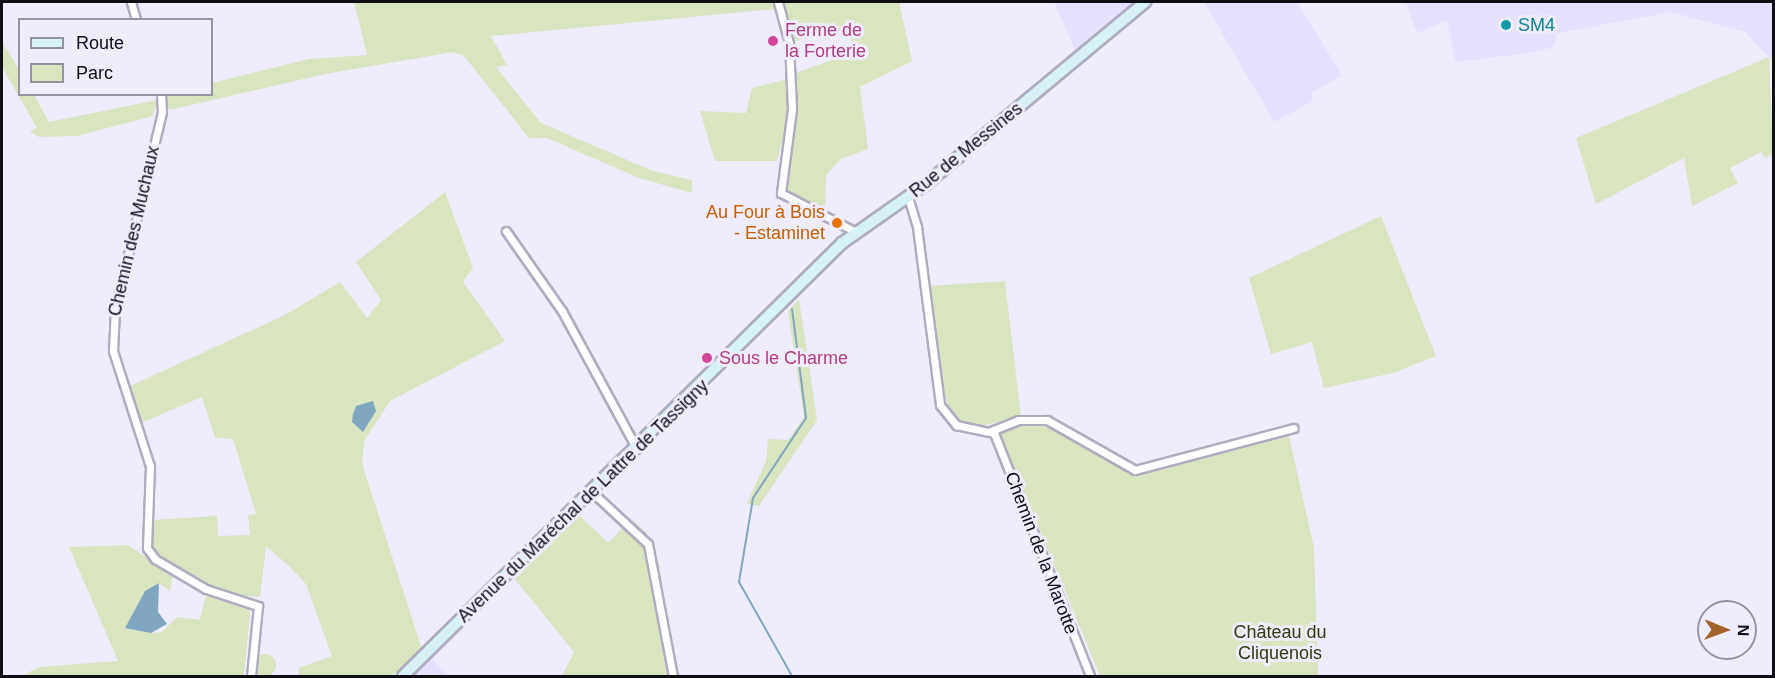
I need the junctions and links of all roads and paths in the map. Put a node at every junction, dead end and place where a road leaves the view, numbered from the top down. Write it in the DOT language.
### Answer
graph roads {
  1 [pos="130,2"];
  2 [pos="778,2"];
  3 [pos="1145,2"];
  4 [pos="135,18"];
  5 [pos="161,96"];
  6 [pos="908,196"];
  7 [pos="506,231"];
  8 [pos="856,232"];
  9 [pos="788,299"];
  10 [pos="1294,428"];
  11 [pos="991,431"];
  12 [pos="636,449"];
  13 [pos="592,492"];
  14 [pos="251,676"];
  15 [pos="403,676"];
  16 [pos="673,676"];
  17 [pos="1090,676"];
  1 -- 4 [label="street"];
  2 -- 8 [label="street"];
  3 -- 6 [label="main road, Rue de Messines"];
  5 -- 14 [label="street, Chemin des Muchaux"];
  6 -- 8 [label="main road, Rue de Messines"];
  6 -- 11 [label="street"];
  7 -- 12 [label="street"];
  8 -- 9 [label="main road, Rue de Messines"];
  9 -- 12 [label="main road, Avenue du Maréchal de Lattre de Tassigny"];
  10 -- 11 [label="street"];
  11 -- 17 [label="street, Chemin de la Marotte"];
  12 -- 13 [label="main road, Avenue du Maréchal de Lattre de Tassigny"];
  13 -- 15 [label="main road, Avenue du Maréchal de Lattre de Tassigny"];
  13 -- 16 [label="street"];
}
